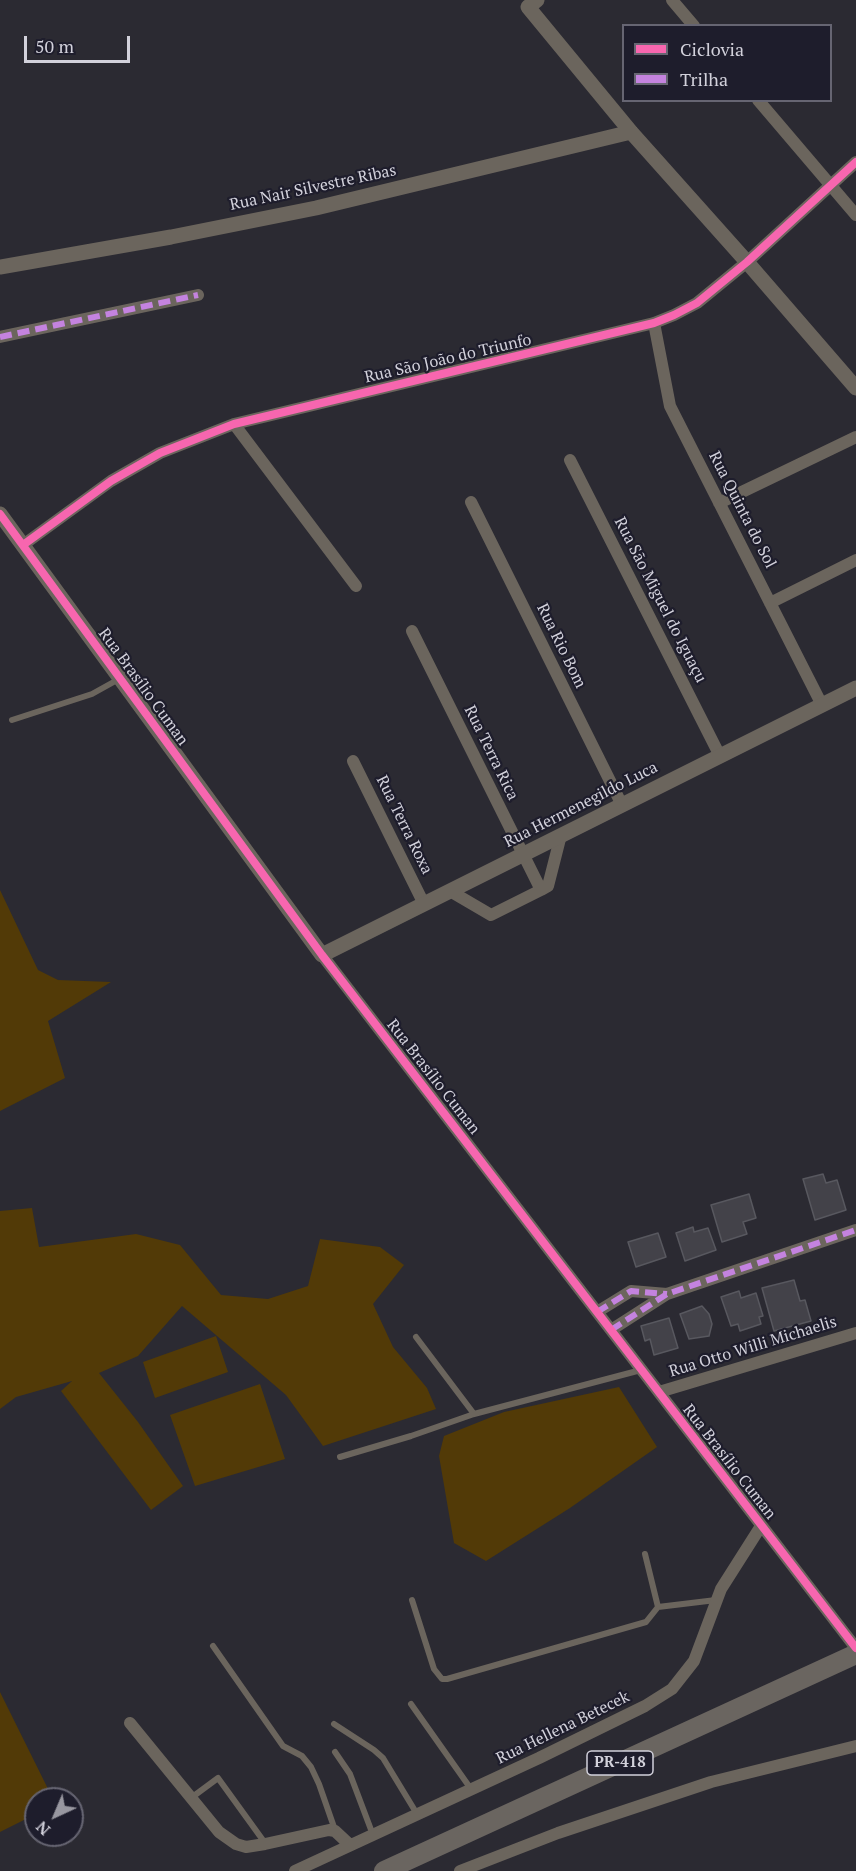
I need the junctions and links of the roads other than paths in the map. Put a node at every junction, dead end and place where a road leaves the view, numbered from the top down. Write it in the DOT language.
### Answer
graph roads {
  1 [pos="672,0"];
  2 [pos="532,3"];
  3 [pos="692,24"];
  4 [pos="760,102"];
  5 [pos="631,132"];
  6 [pos="856,162"];
  7 [pos="830,186"];
  8 [pos="856,215"];
  9 [pos="747,262"];
  10 [pos="0,267"];
  11 [pos="198,295"];
  12 [pos="654,323"];
  13 [pos="0,337"];
  14 [pos="856,388"];
  15 [pos="234,424"];
  16 [pos="856,436"];
  17 [pos="570,460"];
  18 [pos="471,502"];
  19 [pos="719,503"];
  20 [pos="0,514"];
  21 [pos="22,545"];
  22 [pos="856,560"];
  23 [pos="356,586"];
  24 [pos="770,603"];
  25 [pos="412,631"];
  26 [pos="119,678"];
  27 [pos="856,688"];
  28 [pos="822,705"];
  29 [pos="12,720"];
  30 [pos="720,756"];
  31 [pos="353,761"];
  32 [pos="622,805"];
  33 [pos="561,835"];
  34 [pos="523,854"];
  35 [pos="541,890"];
  36 [pos="450,891"];
  37 [pos="424,904"];
  38 [pos="322,955"];
  39 [pos="856,1230"];
  40 [pos="667,1294"];
  41 [pos="597,1312"];
  42 [pos="611,1330"];
  43 [pos="856,1333"];
  44 [pos="416,1337"];
  45 [pos="641,1370"];
  46 [pos="659,1392"];
  47 [pos="474,1414"];
  48 [pos="340,1457"];
  49 [pos="761,1526"];
  50 [pos="645,1554"];
  51 [pos="412,1600"];
  52 [pos="716,1600"];
  53 [pos="658,1607"];
  54 [pos="213,1646"];
  55 [pos="856,1648"];
  56 [pos="856,1654"];
  57 [pos="411,1704"];
  58 [pos="130,1723"];
  59 [pos="334,1724"];
  60 [pos="856,1746"];
  61 [pos="335,1752"];
  62 [pos="471,1790"];
  63 [pos="191,1798"];
  64 [pos="418,1814"];
  65 [pos="335,1831"];
  66 [pos="373,1835"];
  67 [pos="265,1844"];
  68 [pos="350,1845"];
  69 [pos="295,1871"];
  70 [pos="384,1871"];
  71 [pos="460,1871"];
  1 -- 3 [label="street"];
  2 -- 5 [label="street"];
  4 -- 7 [label="street"];
  5 -- 9 [label="street"];
  5 -- 10 [label="street, Rua Nair Silvestre Ribas"];
  6 -- 7 [label="street, Rua São João do Triunfo"];
  7 -- 8 [label="street"];
  7 -- 9 [label="street, Rua São João do Triunfo"];
  9 -- 12 [label="street, Rua São João do Triunfo"];
  9 -- 14 [label="street"];
  11 -- 13 [label="street"];
  12 -- 15 [label="street, Rua São João do Triunfo"];
  12 -- 19 [label="street, Rua Quinta do Sol"];
  15 -- 21 [label="street, Rua São João do Triunfo"];
  15 -- 23 [label="street"];
  16 -- 19 [label="street"];
  17 -- 30 [label="street, Rua São Miguel do Iguaçu"];
  18 -- 32 [label="street, Rua Rio Bom"];
  19 -- 24 [label="street, Rua Quinta do Sol"];
  20 -- 21 [label="street, Rua Brasílio Cuman"];
  21 -- 26 [label="street, Rua Brasílio Cuman"];
  22 -- 24 [label="street"];
  24 -- 28 [label="street, Rua Quinta do Sol"];
  25 -- 34 [label="street, Rua Terra Rica"];
  26 -- 29 [label="lane"];
  26 -- 38 [label="street, Rua Brasílio Cuman"];
  27 -- 28 [label="street, Rua Hermenegildo Luca"];
  28 -- 30 [label="street, Rua Hermenegildo Luca"];
  30 -- 32 [label="street, Rua Hermenegildo Luca"];
  31 -- 37 [label="street, Rua Terra Roxa"];
  32 -- 33 [label="street, Rua Hermenegildo Luca"];
  33 -- 34 [label="street, Rua Hermenegildo Luca"];
  33 -- 35 [label="street"];
  34 -- 35 [label="street, Rua Terra Rica"];
  34 -- 36 [label="street, Rua Hermenegildo Luca"];
  35 -- 36 [label="street"];
  36 -- 37 [label="street, Rua Hermenegildo Luca"];
  37 -- 38 [label="street, Rua Hermenegildo Luca"];
  38 -- 41 [label="street, Rua Brasílio Cuman"];
  39 -- 40 [label="street"];
  40 -- 41 [label="street"];
  40 -- 42 [label="street"];
  41 -- 42 [label="street, Rua Brasílio Cuman"];
  42 -- 45 [label="street, Rua Brasílio Cuman"];
  43 -- 46 [label="street, Rua Otto Willi Michaelis"];
  44 -- 47 [label="lane"];
  45 -- 46 [label="street, Rua Brasílio Cuman"];
  45 -- 47 [label="lane"];
  46 -- 49 [label="street, Rua Brasílio Cuman"];
  47 -- 48 [label="lane"];
  49 -- 52 [label="street, Rua Hellena Betecek"];
  49 -- 55 [label="street, Rua Brasílio Cuman"];
  50 -- 53 [label="lane"];
  51 -- 53 [label="lane"];
  52 -- 53 [label="lane"];
  52 -- 62 [label="street, Rua Hellena Betecek"];
  54 -- 65 [label="lane"];
  56 -- 70 [label="highway, PR-418"];
  57 -- 62 [label="lane"];
  58 -- 63 [label="street"];
  59 -- 64 [label="lane"];
  60 -- 71 [label="street"];
  61 -- 66 [label="lane"];
  62 -- 64 [label="street, Rua Hellena Betecek"];
  63 -- 67 [label="street"];
  63 -- 67 [label="lane"];
  64 -- 66 [label="street, Rua Hellena Betecek"];
  65 -- 67 [label="street"];
  65 -- 68 [label="street"];
  66 -- 68 [label="street, Rua Hellena Betecek"];
  68 -- 69 [label="street, Rua Hellena Betecek"];
}
